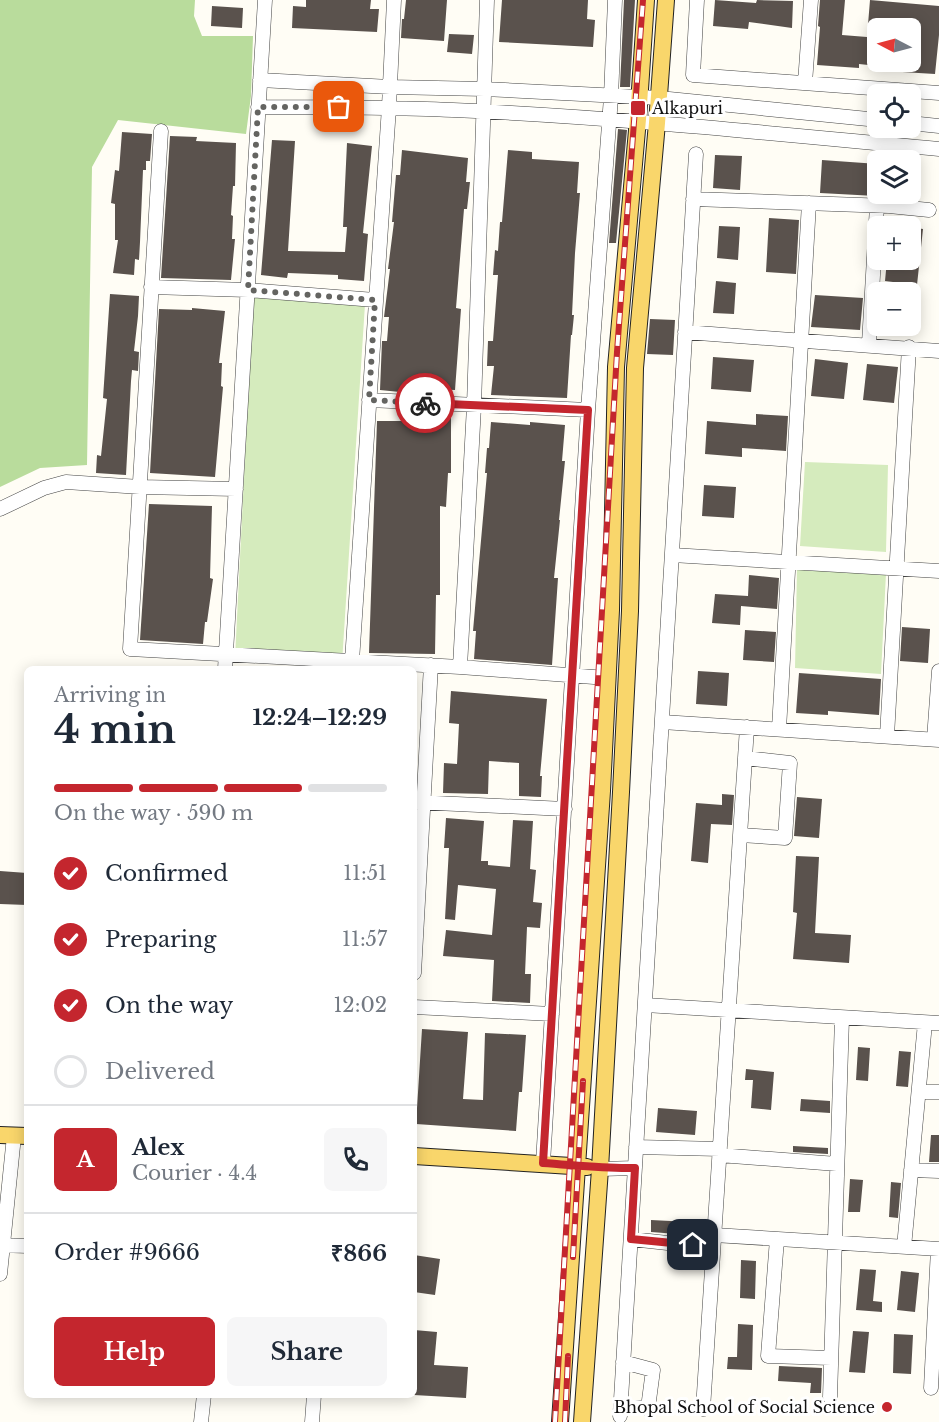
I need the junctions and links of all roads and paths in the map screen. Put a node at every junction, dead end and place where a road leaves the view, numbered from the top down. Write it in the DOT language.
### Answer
graph roads {
  1 [pos="265,0"];
  2 [pos="394,0"];
  3 [pos="487,0"];
  4 [pos="615,0"];
  5 [pos="646,0"];
  6 [pos="666,0"];
  7 [pos="697,0"];
  8 [pos="811,0"];
  9 [pos="260,80"];
  10 [pos="805,83"];
  11 [pos="390,87"];
  12 [pos="484,89"];
  13 [pos="939,93"];
  14 [pos="611,97"];
  15 [pos="640,98"];
  16 [pos="659,98"];
  17 [pos="258,107"];
  18 [pos="389,107"];
  19 [pos="484,112"];
  20 [pos="867,119"];
  21 [pos="609,120"];
  22 [pos="638,122"];
  23 [pos="657,123"];
  24 [pos="921,124"];
  25 [pos="939,126"];
  26 [pos="161,131"];
  27 [pos="939,149"];
  28 [pos="696,154"];
  29 [pos="693,199"];
  30 [pos="809,203"];
  31 [pos="877,206"];
  32 [pos="929,210"];
  33 [pos="152,287"];
  34 [pos="248,290"];
  35 [pos="375,300"];
  36 [pos="685,332"];
  37 [pos="801,340"];
  38 [pos="869,344"];
  39 [pos="909,347"];
  40 [pos="939,351"];
  41 [pos="369,400"];
  42 [pos="474,406"];
  43 [pos="588,410"];
  44 [pos="140,487"];
  45 [pos="236,489"];
  46 [pos="0,509"];
  47 [pos="672,555"];
  48 [pos="789,562"];
  49 [pos="896,569"];
  50 [pos="939,571"];
  51 [pos="226,654"];
  52 [pos="352,661"];
  53 [pos="431,665"];
  54 [pos="225,666"];
  55 [pos="460,667"];
  56 [pos="572,674"];
  57 [pos="607,678"];
  58 [pos="939,679"];
  59 [pos="662,722"];
  60 [pos="747,727"];
  61 [pos="779,729"];
  62 [pos="887,736"];
  63 [pos="936,740"];
  64 [pos="745,758"];
  65 [pos="419,802"];
  66 [pos="565,809"];
  67 [pos="740,836"];
  68 [pos="417,872"];
  69 [pos="645,1005"];
  70 [pos="417,1007"];
  71 [pos="729,1011"];
  72 [pos="552,1014"];
  73 [pos="842,1017"];
  74 [pos="932,1023"];
  75 [pos="919,1092"];
  76 [pos="939,1092"];
  77 [pos="14,1136"];
  78 [pos="636,1147"];
  79 [pos="720,1152"];
  80 [pos="417,1156"];
  81 [pos="543,1163"];
  82 [pos="837,1164"];
  83 [pos="577,1165"];
  84 [pos="635,1168"];
  85 [pos="600,1169"];
  86 [pos="911,1170"];
  87 [pos="939,1171"];
  88 [pos="631,1239"];
  89 [pos="777,1239"];
  90 [pos="714,1241"];
  91 [pos="835,1242"];
  92 [pos="1,1245"];
  93 [pos="24,1246"];
  94 [pos="904,1247"];
  95 [pos="938,1249"];
  96 [pos="0,1274"];
  97 [pos="831,1358"];
  98 [pos="623,1362"];
  99 [pos="931,1388"];
  100 [pos="830,1396"];
  101 [pos="204,1398"];
  102 [pos="314,1398"];
  103 [pos="703,1409"];
  104 [pos="201,1422"];
  105 [pos="312,1422"];
  106 [pos="560,1422"];
  107 [pos="582,1422"];
  1 -- 9 [label="street"];
  2 -- 11 [label="street"];
  3 -- 12 [label="street"];
  4 -- 14 [label="street"];
  5 -- 15 [label="main road"];
  6 -- 16 [label="main road"];
  7 -- 10 [label="street"];
  8 -- 10 [label="street"];
  9 -- 11 [label="street"];
  9 -- 17 [label="street"];
  10 -- 13 [label="street"];
  11 -- 12 [label="street"];
  11 -- 18 [label="street"];
  12 -- 14 [label="street"];
  12 -- 19 [label="street"];
  14 -- 15 [label="street"];
  14 -- 21 [label="street"];
  15 -- 16 [label="street"];
  15 -- 22 [label="main road"];
  16 -- 20 [label="street"];
  16 -- 23 [label="main road"];
  17 -- 18 [label="street"];
  17 -- 34 [label="street"];
  18 -- 19 [label="street"];
  18 -- 35 [label="street"];
  19 -- 21 [label="street"];
  19 -- 42 [label="street"];
  21 -- 22 [label="street"];
  21 -- 43 [label="street"];
  22 -- 23 [label="street"];
  22 -- 57 [label="main road"];
  23 -- 27 [label="street"];
  23 -- 85 [label="main road"];
  24 -- 25 [label="street"];
  26 -- 33 [label="street"];
  28 -- 29 [label="street"];
  29 -- 30 [label="street"];
  29 -- 36 [label="street"];
  30 -- 31 [label="street"];
  30 -- 37 [label="street"];
  31 -- 32 [label="street"];
  31 -- 38 [label="street"];
  33 -- 34 [label="street"];
  33 -- 44 [label="street"];
  34 -- 35 [label="street"];
  34 -- 45 [label="street"];
  35 -- 41 [label="street"];
  36 -- 37 [label="street"];
  36 -- 47 [label="street"];
  37 -- 38 [label="street"];
  37 -- 48 [label="street"];
  38 -- 39 [label="street"];
  39 -- 40 [label="street"];
  39 -- 49 [label="street"];
  41 -- 42 [label="street"];
  41 -- 52 [label="street"];
  42 -- 43 [label="street"];
  42 -- 55 [label="street"];
  43 -- 56 [label="street"];
  44 -- 45 [label="street"];
  44 -- 46 [label="street"];
  44 -- 51 [label="street"];
  45 -- 51 [label="street"];
  47 -- 48 [label="street"];
  47 -- 59 [label="street"];
  48 -- 49 [label="street"];
  48 -- 61 [label="street"];
  49 -- 50 [label="street"];
  49 -- 62 [label="street"];
  51 -- 52 [label="street"];
  51 -- 54 [label="street"];
  52 -- 53 [label="street"];
  53 -- 55 [label="street"];
  53 -- 65 [label="street"];
  55 -- 56 [label="street"];
  56 -- 57 [label="street"];
  56 -- 66 [label="street"];
  57 -- 83 [label="main road"];
  58 -- 63 [label="street"];
  59 -- 60 [label="street"];
  59 -- 69 [label="street"];
  60 -- 61 [label="street"];
  60 -- 64 [label="street"];
  61 -- 62 [label="street"];
  62 -- 63 [label="street"];
  64 -- 67 [label="street"];
  64 -- 67 [label="street"];
  65 -- 66 [label="street"];
  65 -- 68 [label="street"];
  66 -- 72 [label="street"];
  67 -- 71 [label="street"];
  69 -- 71 [label="street"];
  69 -- 78 [label="street"];
  70 -- 72 [label="street"];
  71 -- 73 [label="street"];
  71 -- 79 [label="street"];
  72 -- 81 [label="street"];
  73 -- 74 [label="street"];
  73 -- 82 [label="street"];
  74 -- 75 [label="street"];
  75 -- 76 [label="street"];
  75 -- 86 [label="street"];
  77 -- 92 [label="street"];
  78 -- 79 [label="street"];
  78 -- 84 [label="street"];
  79 -- 82 [label="street"];
  79 -- 90 [label="street"];
  80 -- 81 [label="main road"];
  81 -- 83 [label="main road"];
  82 -- 91 [label="street"];
  83 -- 85 [label="main road"];
  83 -- 106 [label="main road"];
  84 -- 85 [label="street"];
  84 -- 88 [label="street"];
  85 -- 107 [label="main road"];
  86 -- 87 [label="street"];
  86 -- 94 [label="street"];
  88 -- 90 [label="street"];
  88 -- 98 [label="street"];
  89 -- 90 [label="street"];
  89 -- 91 [label="street"];
  89 -- 97 [label="street"];
  90 -- 103 [label="street"];
  91 -- 94 [label="street"];
  91 -- 97 [label="street"];
  92 -- 93 [label="street"];
  92 -- 96 [label="street"];
  94 -- 95 [label="street"];
  95 -- 99 [label="street"];
  97 -- 100 [label="street"];
  98 -- 98 [label="street"];
  101 -- 104 [label="street"];
  102 -- 105 [label="street"];
}
